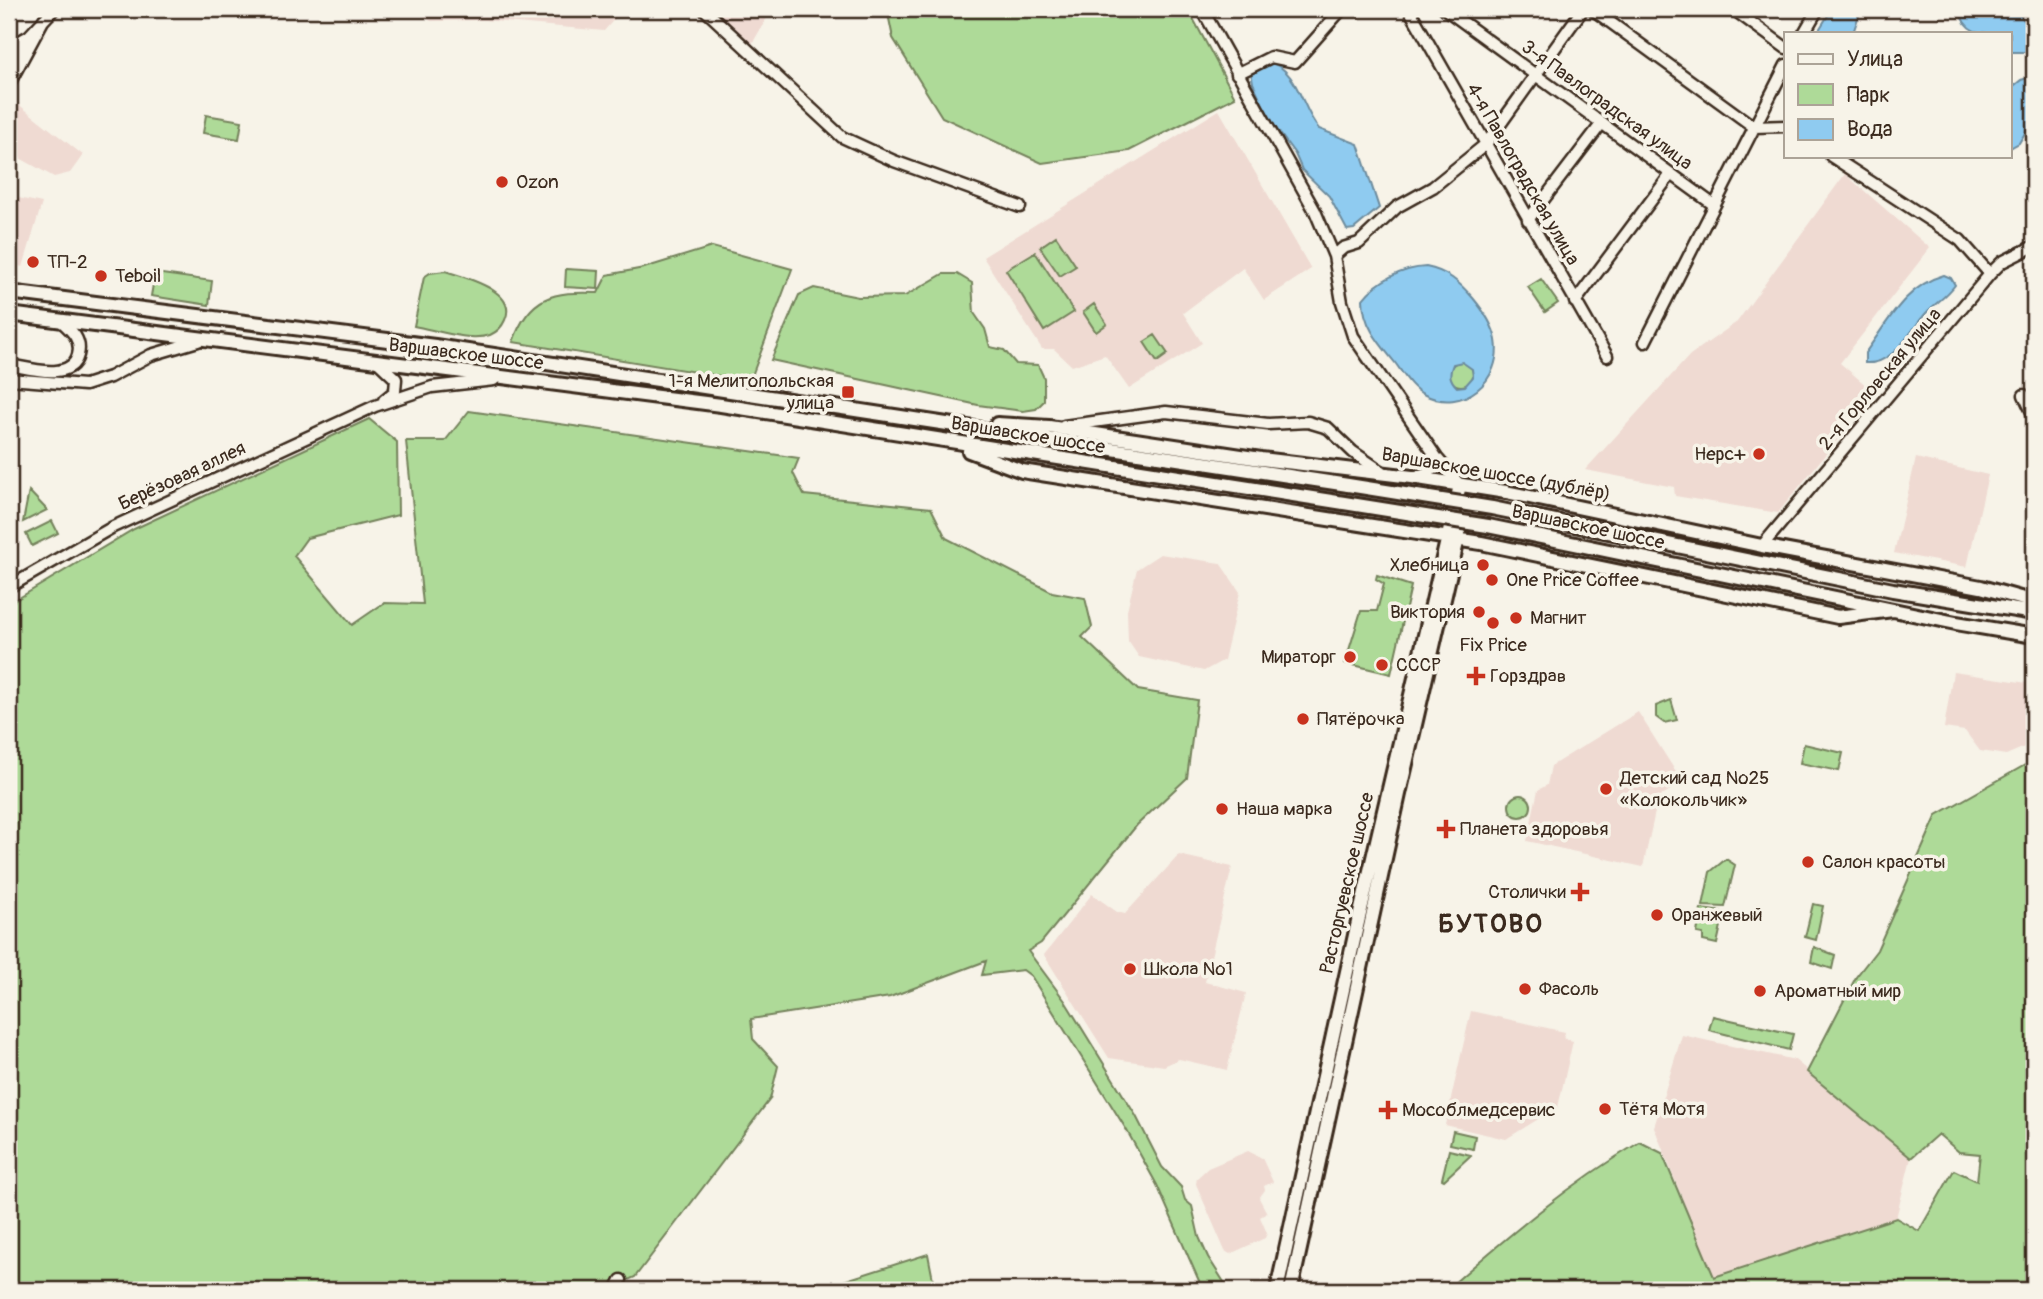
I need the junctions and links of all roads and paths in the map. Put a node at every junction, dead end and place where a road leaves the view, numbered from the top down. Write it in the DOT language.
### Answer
graph roads {
  1 [pos="54,9"];
  2 [pos="704,9"];
  3 [pos="1202,9"];
  4 [pos="1342,9"];
  5 [pos="1409,9"];
  6 [pos="1445,9"];
  7 [pos="1583,9"];
  8 [pos="1592,9"];
  9 [pos="1734,9"];
  10 [pos="1818,9"];
  11 [pos="44,19"];
  12 [pos="1805,32"];
  13 [pos="23,39"];
  14 [pos="1784,46"];
  15 [pos="9,49"];
  16 [pos="9,65"];
  17 [pos="1784,69"];
  18 [pos="1237,74"];
  19 [pos="1536,76"];
  20 [pos="9,85"];
  21 [pos="1602,123"];
  22 [pos="1784,126"];
  23 [pos="1754,127"];
  24 [pos="1486,144"];
  25 [pos="1834,158"];
  26 [pos="1671,174"];
  27 [pos="1714,205"];
  28 [pos="1020,207"];
  29 [pos="1528,220"];
  30 [pos="2034,246"];
  31 [pos="1335,256"];
  32 [pos="1990,274"];
  33 [pos="9,292"];
  34 [pos="1575,302"];
  35 [pos="9,314"];
  36 [pos="62,322"];
  37 [pos="205,339"];
  38 [pos="1645,342"];
  39 [pos="1607,356"];
  40 [pos="377,362"];
  41 [pos="9,365"];
  42 [pos="507,378"];
  43 [pos="9,379"];
  44 [pos="2024,395"];
  45 [pos="375,406"];
  46 [pos="2034,416"];
  47 [pos="944,422"];
  48 [pos="1049,427"];
  49 [pos="942,441"];
  50 [pos="1432,451"];
  51 [pos="1384,473"];
  52 [pos="1412,477"];
  53 [pos="1460,485"];
  54 [pos="1454,539"];
  55 [pos="1762,546"];
  56 [pos="9,587"];
  57 [pos="2032,596"];
  58 [pos="1894,610"];
  59 [pos="2034,613"];
  60 [pos="2034,636"];
  61 [pos="621,1280"];
  62 [pos="616,1290"];
  63 [pos="1277,1290"];
  64 [pos="1291,1290"];
  1 -- 11 [label="street"];
  2 -- 28 [label="street"];
  3 -- 18 [label="street"];
  4 -- 18 [label="street"];
  5 -- 24 [label="street, 4-я Павлоградская улица"];
  6 -- 19 [label="street, 3-я Павлоградская улица"];
  7 -- 19 [label="street"];
  8 -- 23 [label="street"];
  9 -- 14 [label="street"];
  10 -- 12 [label="street"];
  11 -- 13 [label="street"];
  11 -- 20 [label="street"];
  13 -- 15 [label="street"];
  13 -- 16 [label="street"];
  17 -- 23 [label="street"];
  18 -- 31 [label="street"];
  19 -- 21 [label="street, 3-я Павлоградская улица"];
  19 -- 24 [label="street"];
  21 -- 26 [label="street, 3-я Павлоградская улица"];
  21 -- 29 [label="street"];
  22 -- 23 [label="street"];
  23 -- 27 [label="street"];
  24 -- 29 [label="street, 4-я Павлоградская улица"];
  24 -- 31 [label="street"];
  25 -- 32 [label="street"];
  26 -- 27 [label="street, 3-я Павлоградская улица"];
  26 -- 34 [label="street"];
  27 -- 38 [label="street"];
  29 -- 34 [label="street, 4-я Павлоградская улица"];
  30 -- 32 [label="street, 2-я Горловская улица"];
  31 -- 50 [label="street"];
  32 -- 55 [label="street, 2-я Горловская улица"];
  33 -- 47 [label="main road, Варшавское шоссе"];
  34 -- 39 [label="street, 4-я Павлоградская улица"];
  35 -- 36 [label="main road, Варшавское шоссе"];
  36 -- 37 [label="main road, Варшавское шоссе"];
  36 -- 41 [label="street"];
  37 -- 40 [label="main road, Варшавское шоссе"];
  37 -- 43 [label="street"];
  40 -- 42 [label="main road, Варшавское шоссе"];
  40 -- 45 [label="street, Берёзовая аллея"];
  42 -- 45 [label="street, Берёзовая аллея"];
  42 -- 49 [label="main road, Варшавское шоссе"];
  44 -- 46 [label="street"];
  45 -- 56 [label="street, Берёзовая аллея"];
  47 -- 48 [label="main road, Варшавское шоссе (дублёр)"];
  47 -- 59 [label="main road, Варшавское шоссе, bridge"];
  48 -- 51 [label="main road, Варшавское шоссе (дублёр)"];
  48 -- 51 [label="street"];
  49 -- 54 [label="main road"];
  49 -- 58 [label="main road, Варшавское шоссе, bridge"];
  50 -- 52 [label="street"];
  50 -- 53 [label="street"];
  51 -- 52 [label="main road, Варшавское шоссе (дублёр)"];
  52 -- 53 [label="main road, Варшавское шоссе (дублёр)"];
  53 -- 54 [label="main road"];
  53 -- 55 [label="main road, Варшавское шоссе (дублёр)"];
  54 -- 58 [label="main road"];
  54 -- 63 [label="main road, Расторгуевское шоссе"];
  54 -- 64 [label="main road, Расторгуевское шоссе"];
  55 -- 57 [label="main road, Варшавское шоссе (дублёр)"];
  58 -- 60 [label="main road, Варшавское шоссе"];
  61 -- 62 [label="street"];
}
